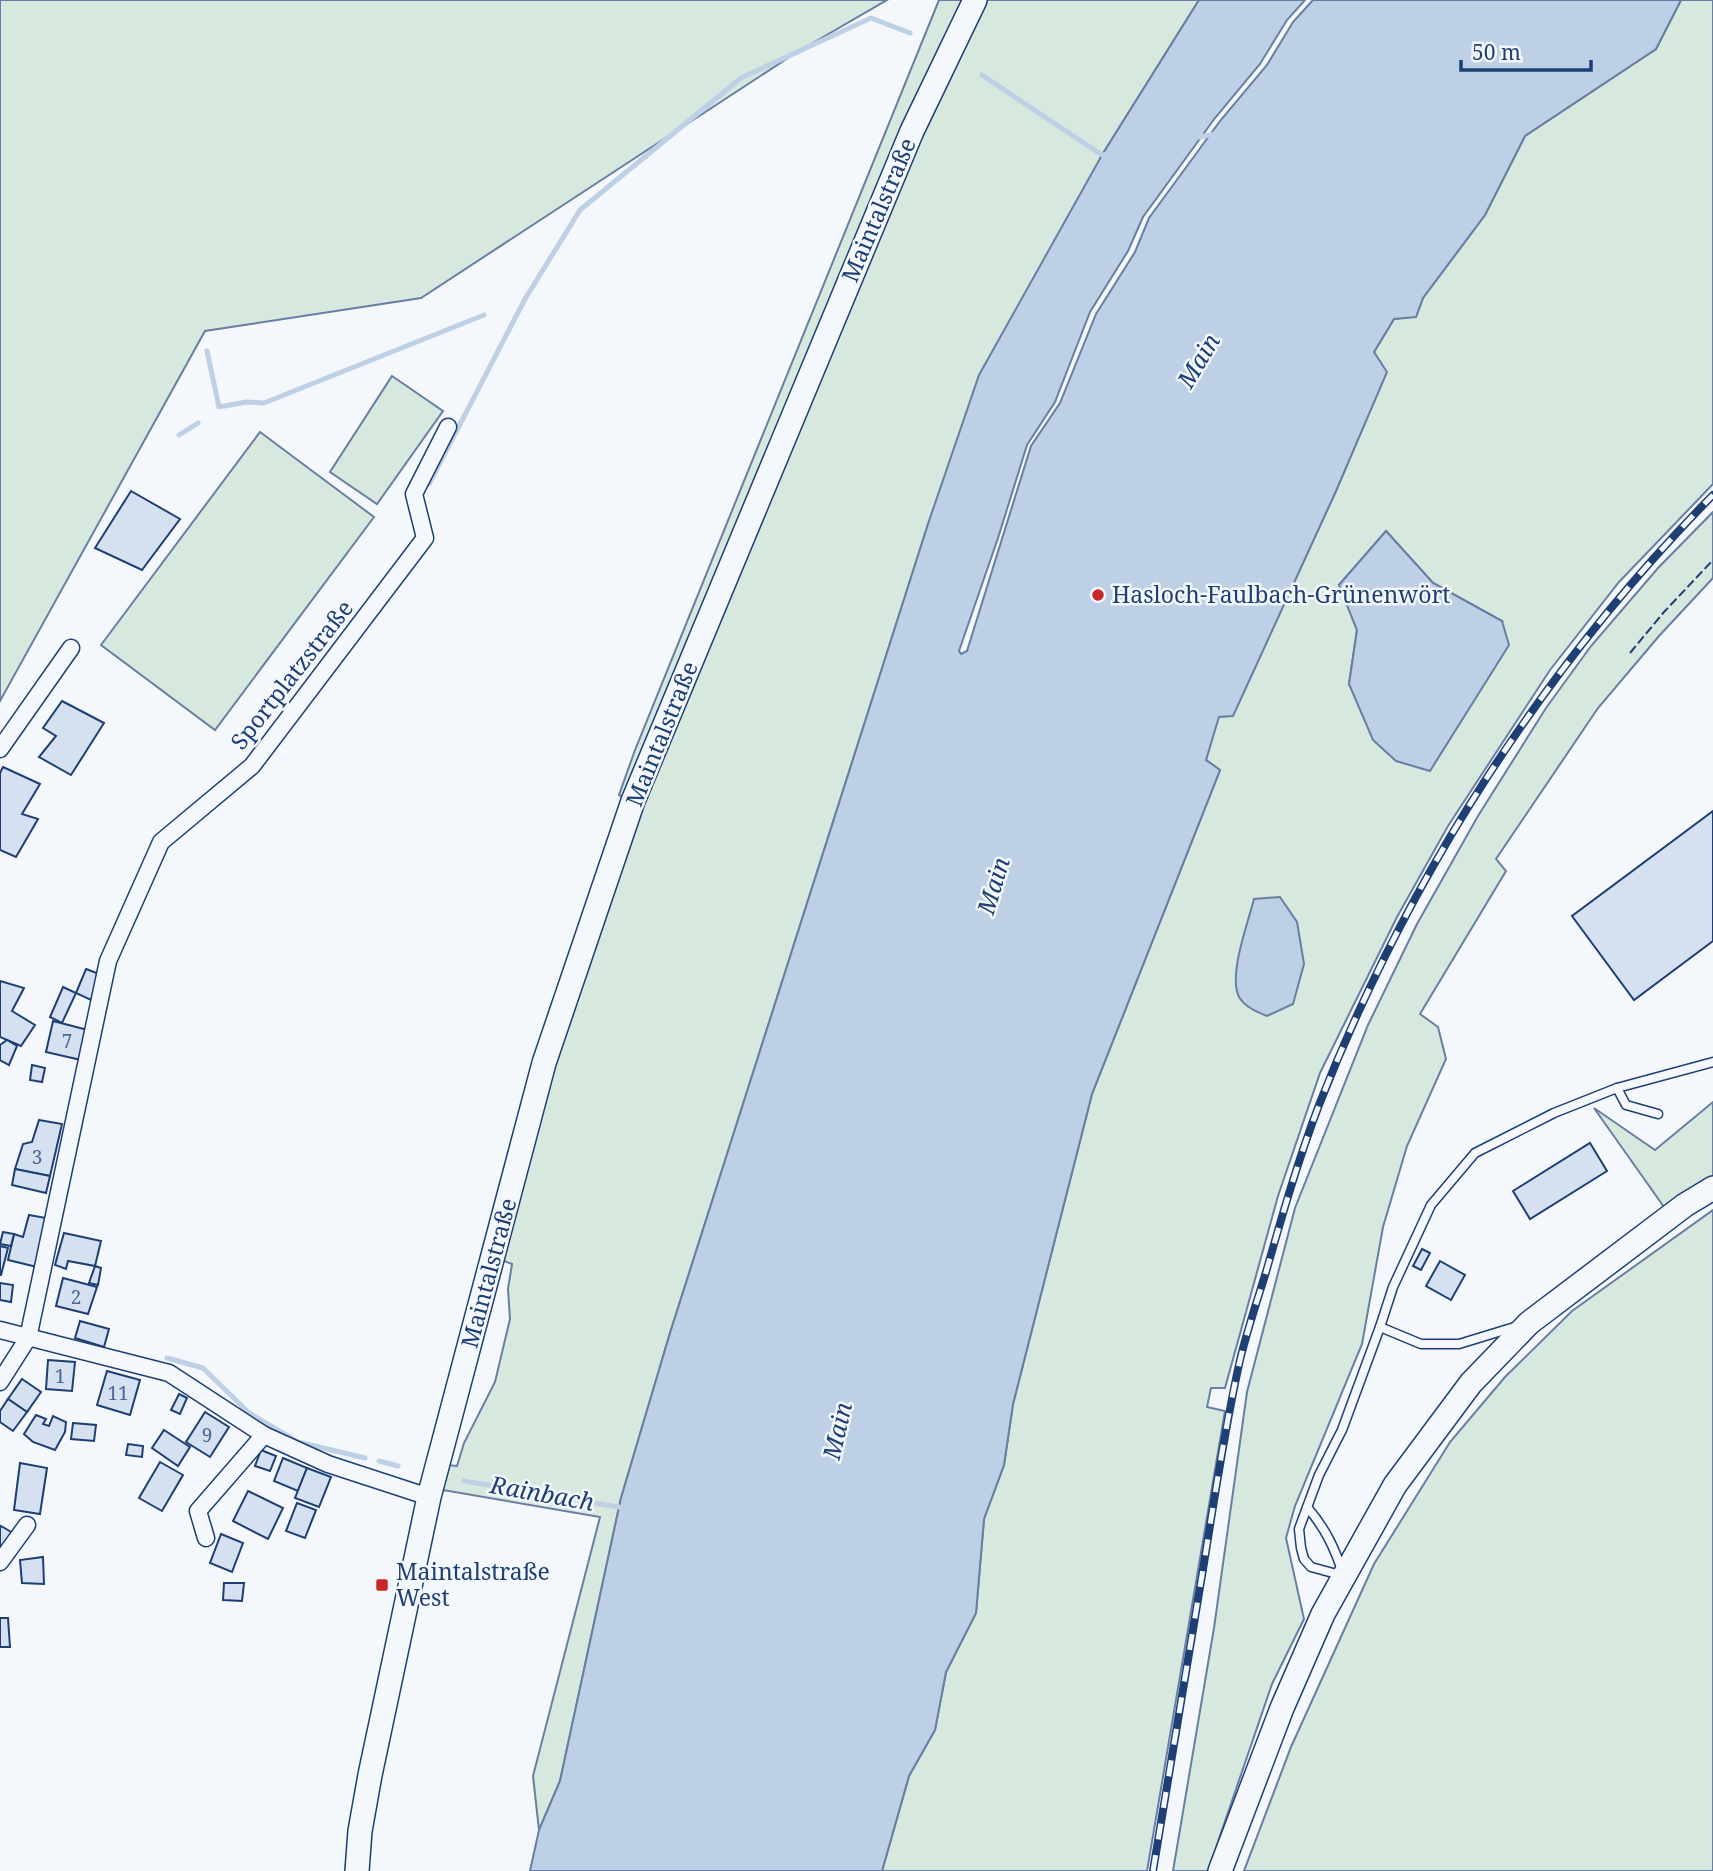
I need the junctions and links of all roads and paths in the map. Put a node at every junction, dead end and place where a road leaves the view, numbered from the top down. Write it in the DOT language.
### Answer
graph roads {
  1 [pos="975,0"];
  2 [pos="448,427"];
  3 [pos="71,649"];
  4 [pos="0,749"];
  5 [pos="1713,1062"];
  6 [pos="1617,1088"];
  7 [pos="1658,1114"];
  8 [pos="1713,1188"];
  9 [pos="1529,1324"];
  10 [pos="1381,1327"];
  11 [pos="0,1330"];
  12 [pos="28,1338"];
  13 [pos="0,1382"];
  14 [pos="264,1435"];
  15 [pos="429,1497"];
  16 [pos="1307,1507"];
  17 [pos="27,1525"];
  18 [pos="206,1538"];
  19 [pos="0,1562"];
  20 [pos="1344,1576"];
  21 [pos="357,1871"];
  22 [pos="1220,1871"];
  1 -- 15 [label="main road, Maintalstraße"];
  2 -- 12 [label="street, Sportplatzstraße"];
  3 -- 4 [label="street"];
  5 -- 6 [label="lane"];
  6 -- 7 [label="lane"];
  6 -- 10 [label="lane"];
  8 -- 9 [label="main road"];
  9 -- 10 [label="lane"];
  9 -- 20 [label="main road"];
  10 -- 16 [label="lane"];
  11 -- 12 [label="street"];
  12 -- 13 [label="street"];
  12 -- 14 [label="street"];
  14 -- 15 [label="street"];
  14 -- 18 [label="street"];
  15 -- 21 [label="main road, Maintalstraße"];
  16 -- 20 [label="lane"];
  16 -- 20 [label="lane"];
  17 -- 19 [label="street"];
  20 -- 22 [label="main road"];
}
